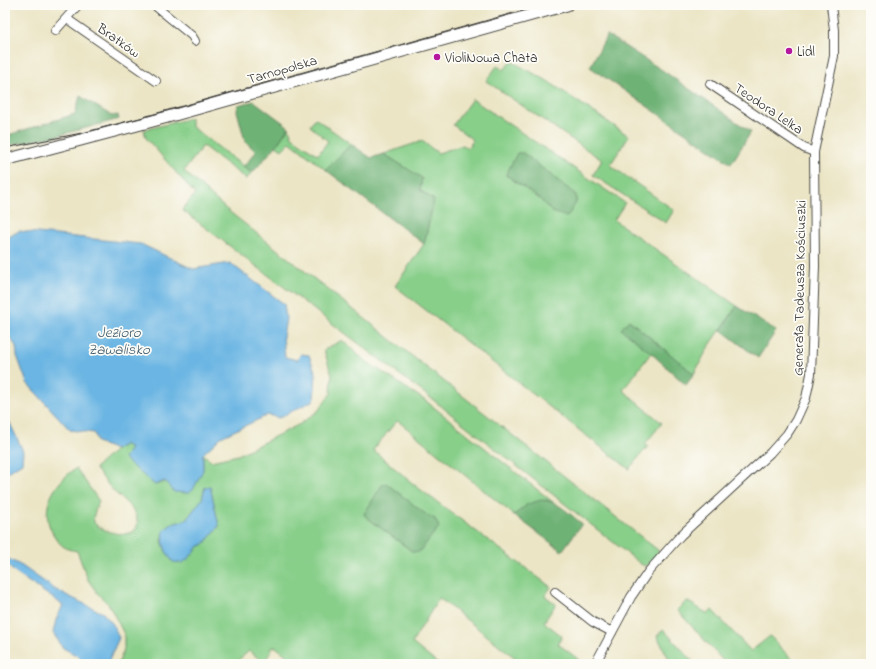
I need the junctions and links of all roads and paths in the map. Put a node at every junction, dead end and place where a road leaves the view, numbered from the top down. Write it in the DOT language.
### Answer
graph roads {
  1 [pos="78,5"];
  2 [pos="154,5"];
  3 [pos="567,5"];
  4 [pos="831,5"];
  5 [pos="552,7"];
  6 [pos="67,19"];
  7 [pos="55,31"];
  8 [pos="195,41"];
  9 [pos="156,81"];
  10 [pos="710,84"];
  11 [pos="814,152"];
  12 [pos="5,160"];
  13 [pos="555,592"];
  14 [pos="612,632"];
  15 [pos="595,664"];
  1 -- 6 [label="street"];
  2 -- 8 [label="street"];
  3 -- 5 [label="main road, Tarnopolska"];
  4 -- 11 [label="street, Generała Tadeusza Kościuszki"];
  5 -- 12 [label="main road, Tarnopolska"];
  6 -- 7 [label="street"];
  6 -- 9 [label="street, Bratków"];
  10 -- 11 [label="street, Teodora Lelka"];
  11 -- 14 [label="street, Generała Tadeusza Kościuszki"];
  13 -- 14 [label="street"];
  14 -- 15 [label="street, Generała Tadeusza Kościuszki"];
}
